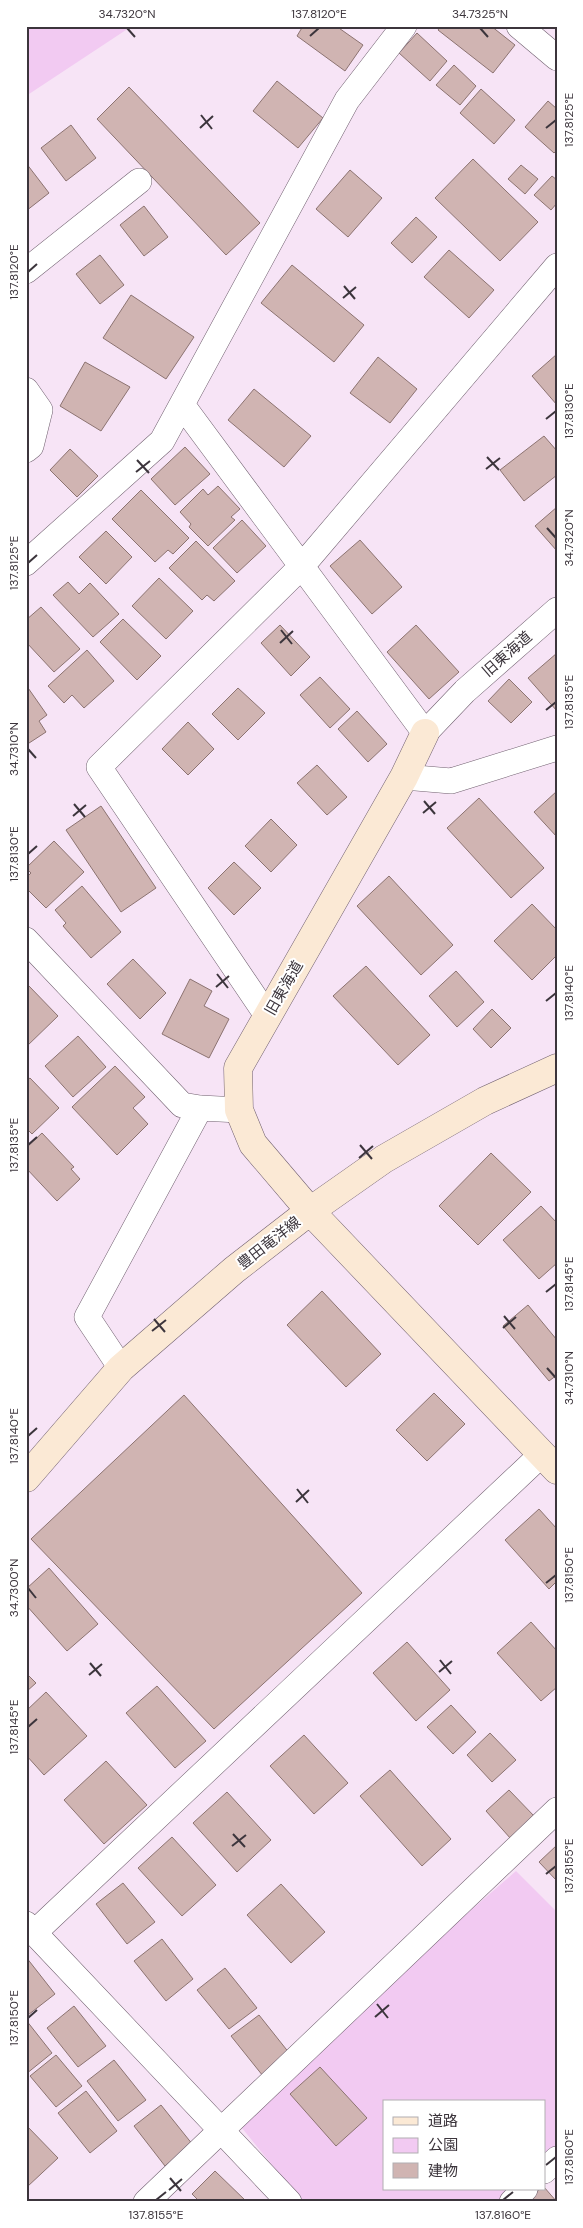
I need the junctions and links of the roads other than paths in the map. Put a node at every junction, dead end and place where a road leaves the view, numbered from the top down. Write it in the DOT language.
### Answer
graph roads {
  1 [pos="404,26"];
  2 [pos="519,26"];
  3 [pos="557,58"];
  4 [pos="139,181"];
  5 [pos="557,266"];
  6 [pos="26,271"];
  7 [pos="26,390"];
  8 [pos="183,406"];
  9 [pos="26,450"];
  10 [pos="26,563"];
  11 [pos="302,566"];
  12 [pos="557,610"];
  13 [pos="425,734"];
  14 [pos="557,748"];
  15 [pos="404,777"];
  16 [pos="26,940"];
  17 [pos="268,1016"];
  18 [pos="557,1068"];
  19 [pos="200,1108"];
  20 [pos="239,1110"];
  21 [pos="310,1212"];
  22 [pos="121,1368"];
  23 [pos="553,1465"];
  24 [pos="26,1478"];
  25 [pos="557,1810"];
  26 [pos="31,1928"];
  27 [pos="220,2129"];
  28 [pos="557,2159"];
  29 [pos="546,2169"];
  30 [pos="524,2190"];
  31 [pos="146,2202"];
  32 [pos="289,2202"];
  33 [pos="512,2202"];
  1 -- 8 [label="street"];
  2 -- 3 [label="street"];
  4 -- 6 [label="street"];
  5 -- 11 [label="street"];
  7 -- 9 [label="street"];
  8 -- 10 [label="street"];
  8 -- 11 [label="street"];
  11 -- 13 [label="street"];
  11 -- 17 [label="street"];
  12 -- 13 [label="street, 旧東海道"];
  13 -- 15 [label="street, 旧東海道"];
  14 -- 15 [label="street"];
  15 -- 17 [label="street, 旧東海道"];
  16 -- 19 [label="street"];
  17 -- 20 [label="street, 旧東海道"];
  18 -- 21 [label="street, 豊田竜洋線"];
  19 -- 20 [label="street"];
  19 -- 22 [label="street"];
  20 -- 21 [label="street, 旧東海道"];
  21 -- 22 [label="street, 豊田竜洋線"];
  21 -- 23 [label="street, 旧東海道"];
  22 -- 24 [label="street, 豊田竜洋線"];
  23 -- 26 [label="street"];
  25 -- 27 [label="street"];
  26 -- 27 [label="street"];
  27 -- 31 [label="street"];
  27 -- 32 [label="street"];
  28 -- 29 [label="street"];
  30 -- 33 [label="street"];
}
